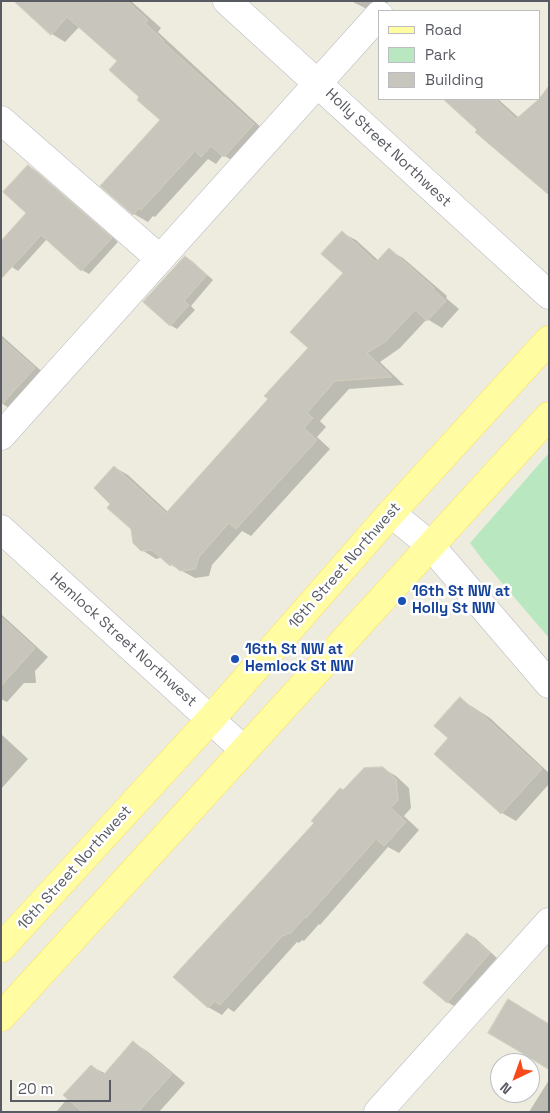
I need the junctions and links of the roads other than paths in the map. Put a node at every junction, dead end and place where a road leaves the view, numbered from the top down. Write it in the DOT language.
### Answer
graph roads {
  1 [pos="227,1"];
  2 [pos="378,16"];
  3 [pos="318,83"];
  4 [pos="1,120"];
  5 [pos="160,259"];
  6 [pos="549,296"];
  7 [pos="549,340"];
  8 [pos="549,416"];
  9 [pos="1,436"];
  10 [pos="391,513"];
  11 [pos="1,529"];
  12 [pos="430,545"];
  13 [pos="549,684"];
  14 [pos="210,720"];
  15 [pos="244,750"];
  16 [pos="549,922"];
  17 [pos="1,948"];
  18 [pos="1,1017"];
  19 [pos="378,1112"];
  1 -- 3 [label="street, Holly Street Northwest"];
  2 -- 3 [label="street"];
  3 -- 5 [label="street"];
  3 -- 6 [label="street, Holly Street Northwest"];
  4 -- 5 [label="street"];
  5 -- 9 [label="street"];
  7 -- 10 [label="main road, 16th Street Northwest"];
  8 -- 12 [label="main road"];
  10 -- 12 [label="street"];
  10 -- 14 [label="main road, 16th Street Northwest"];
  11 -- 14 [label="street, Hemlock Street Northwest"];
  12 -- 13 [label="street"];
  12 -- 15 [label="main road"];
  14 -- 15 [label="street, Hemlock Street Northwest"];
  14 -- 17 [label="main road, 16th Street Northwest"];
  15 -- 18 [label="main road"];
  16 -- 19 [label="street"];
}
